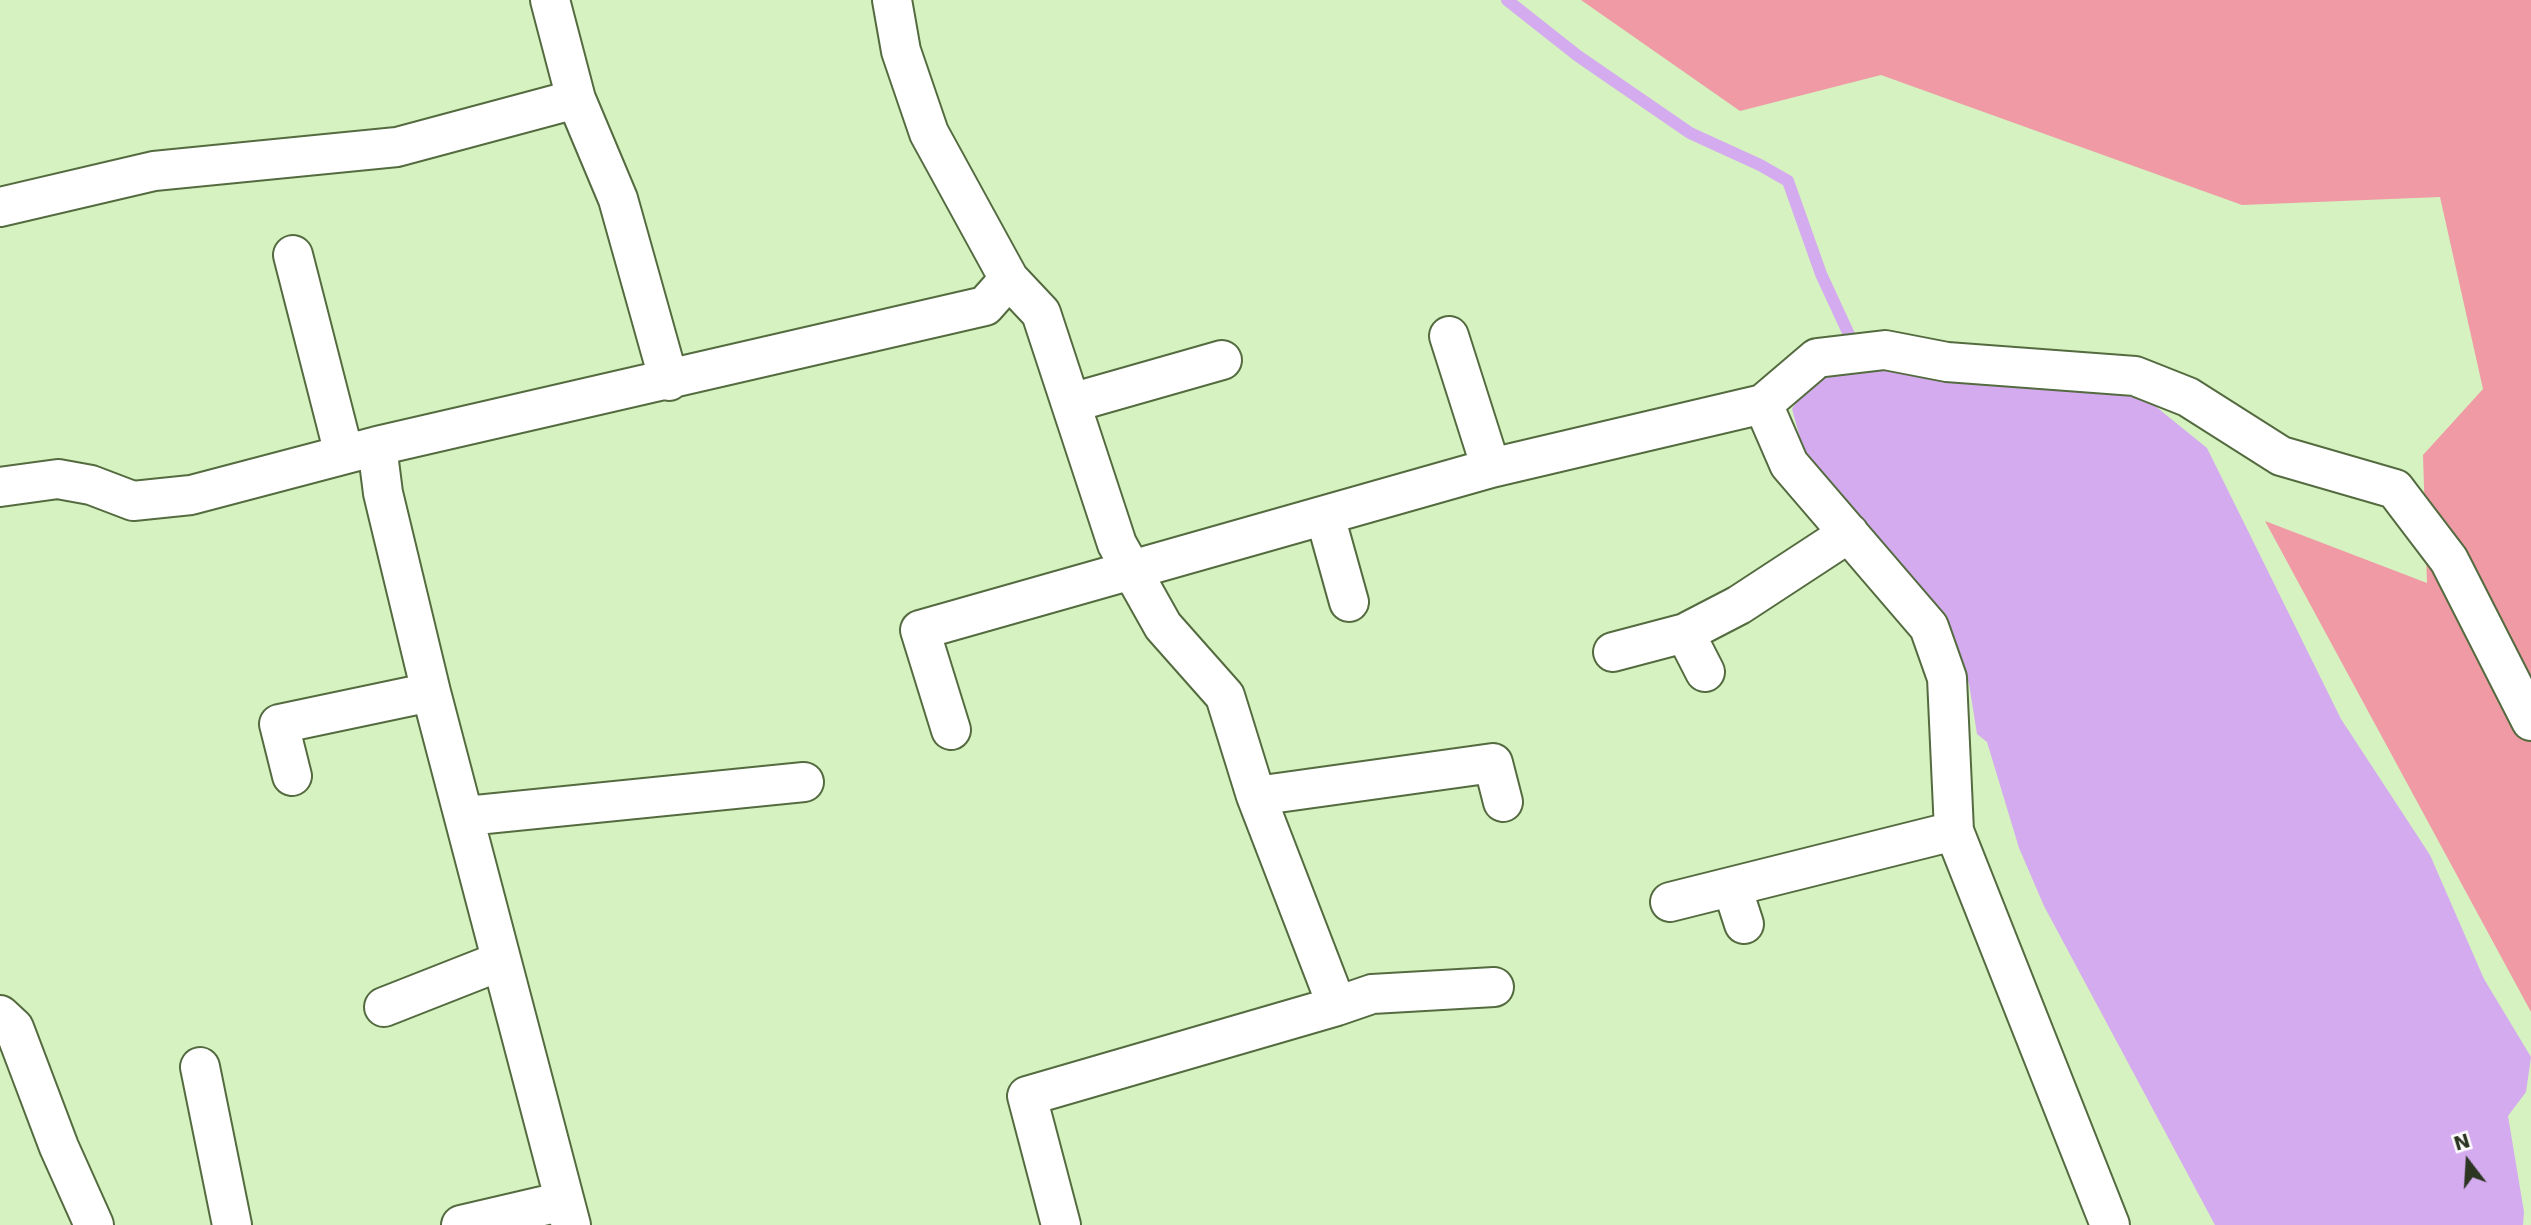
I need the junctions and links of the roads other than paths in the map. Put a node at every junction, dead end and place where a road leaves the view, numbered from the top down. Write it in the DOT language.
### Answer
graph roads {
  1 [pos="550,0"];
  2 [pos="892,0"];
  3 [pos="576,99"];
  4 [pos="0,207"];
  5 [pos="293,255"];
  6 [pos="1009,279"];
  7 [pos="1449,336"];
  8 [pos="1222,360"];
  9 [pos="669,381"];
  10 [pos="1071,403"];
  11 [pos="1763,404"];
  12 [pos="360,450"];
  13 [pos="1491,468"];
  14 [pos="0,487"];
  15 [pos="1325,516"];
  16 [pos="1849,533"];
  17 [pos="1133,569"];
  18 [pos="1349,602"];
  19 [pos="1685,633"];
  20 [pos="1613,652"];
  21 [pos="1704,672"];
  22 [pos="431,692"];
  23 [pos="2531,721"];
  24 [pos="951,730"];
  25 [pos="292,776"];
  26 [pos="804,782"];
  27 [pos="1256,796"];
  28 [pos="1503,802"];
  29 [pos="466,816"];
  30 [pos="1954,831"];
  31 [pos="1732,887"];
  32 [pos="1670,902"];
  33 [pos="1744,924"];
  34 [pos="500,961"];
  35 [pos="1494,987"];
  36 [pos="1337,1006"];
  37 [pos="384,1007"];
  38 [pos="0,1015"];
  39 [pos="200,1067"];
  40 [pos="568,1213"];
  41 [pos="94,1225"];
  42 [pos="232,1225"];
  43 [pos="461,1225"];
  44 [pos="1060,1225"];
  45 [pos="2110,1225"];
  1 -- 3 [label="street"];
  2 -- 6 [label="street"];
  3 -- 4 [label="street"];
  3 -- 9 [label="street"];
  5 -- 12 [label="street"];
  6 -- 9 [label="street"];
  6 -- 10 [label="street"];
  7 -- 13 [label="street"];
  8 -- 10 [label="street"];
  9 -- 12 [label="street"];
  10 -- 17 [label="street"];
  11 -- 13 [label="street"];
  11 -- 16 [label="street"];
  11 -- 23 [label="street"];
  12 -- 14 [label="street"];
  12 -- 22 [label="street"];
  13 -- 15 [label="street"];
  15 -- 17 [label="street"];
  15 -- 18 [label="street"];
  16 -- 19 [label="street"];
  16 -- 30 [label="street"];
  17 -- 24 [label="street"];
  17 -- 27 [label="street"];
  19 -- 20 [label="street"];
  19 -- 21 [label="street"];
  22 -- 25 [label="street"];
  22 -- 29 [label="street"];
  26 -- 29 [label="street"];
  27 -- 28 [label="street"];
  27 -- 36 [label="street"];
  29 -- 34 [label="street"];
  30 -- 31 [label="street"];
  30 -- 45 [label="street"];
  31 -- 32 [label="street"];
  31 -- 33 [label="street"];
  34 -- 37 [label="street"];
  34 -- 40 [label="street"];
  35 -- 36 [label="street"];
  36 -- 44 [label="street"];
  38 -- 41 [label="street"];
  39 -- 42 [label="street"];
  40 -- 43 [label="street"];
}
